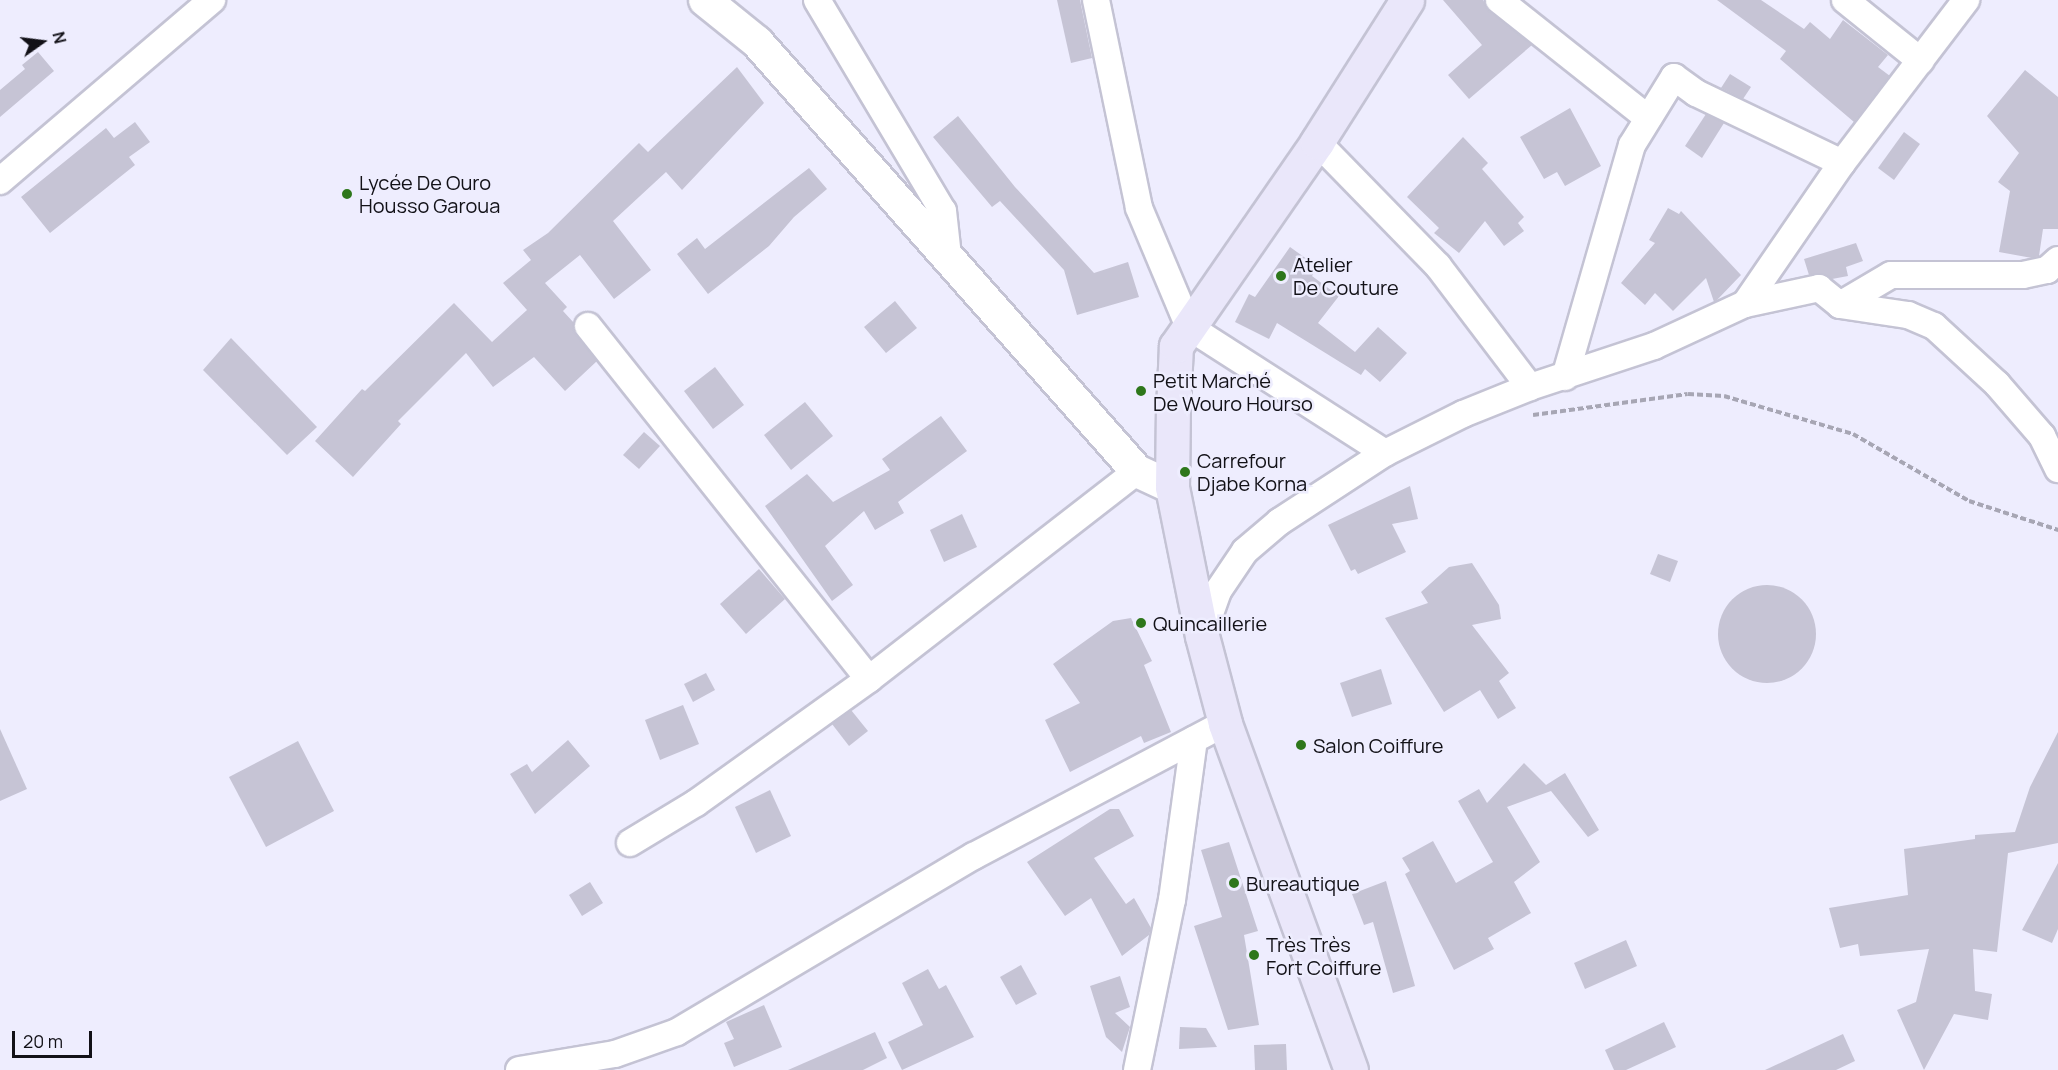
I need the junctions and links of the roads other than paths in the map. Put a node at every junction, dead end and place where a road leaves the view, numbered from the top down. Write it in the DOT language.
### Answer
graph roads {
  1 [pos="212,0"];
  2 [pos="705,0"];
  3 [pos="817,0"];
  4 [pos="1096,0"];
  5 [pos="1407,0"];
  6 [pos="1499,0"];
  7 [pos="1845,0"];
  8 [pos="1966,0"];
  9 [pos="1921,61"];
  10 [pos="1648,117"];
  11 [pos="1317,142"];
  12 [pos="1842,163"];
  13 [pos="0,181"];
  14 [pos="948,256"];
  15 [pos="2058,260"];
  16 [pos="1745,304"];
  17 [pos="1840,305"];
  18 [pos="588,326"];
  19 [pos="1189,327"];
  20 [pos="1565,377"];
  21 [pos="1530,387"];
  22 [pos="1385,453"];
  23 [pos="2058,469"];
  24 [pos="1137,471"];
  25 [pos="1172,487"];
  26 [pos="1202,636"];
  27 [pos="869,680"];
  28 [pos="1225,723"];
  29 [pos="1194,740"];
  30 [pos="630,843"];
  31 [pos="519,1070"];
  32 [pos="1137,1070"];
  33 [pos="1352,1070"];
  1 -- 13 [label="street"];
  2 -- 14 [label="street"];
  3 -- 14 [label="street"];
  4 -- 19 [label="street"];
  5 -- 11 [label="main road"];
  6 -- 10 [label="street"];
  7 -- 9 [label="street"];
  8 -- 9 [label="street"];
  9 -- 12 [label="street"];
  10 -- 12 [label="street"];
  10 -- 20 [label="street"];
  11 -- 19 [label="main road"];
  11 -- 21 [label="street"];
  12 -- 16 [label="street"];
  14 -- 24 [label="street"];
  15 -- 17 [label="street"];
  16 -- 17 [label="street"];
  16 -- 20 [label="street"];
  17 -- 23 [label="street"];
  18 -- 27 [label="street"];
  19 -- 22 [label="street"];
  19 -- 25 [label="main road"];
  20 -- 21 [label="street"];
  21 -- 22 [label="street"];
  22 -- 26 [label="street"];
  24 -- 25 [label="street"];
  24 -- 27 [label="street"];
  25 -- 26 [label="main road"];
  26 -- 28 [label="main road"];
  27 -- 30 [label="street"];
  28 -- 29 [label="street"];
  28 -- 33 [label="main road"];
  29 -- 31 [label="street"];
  29 -- 32 [label="street"];
}
